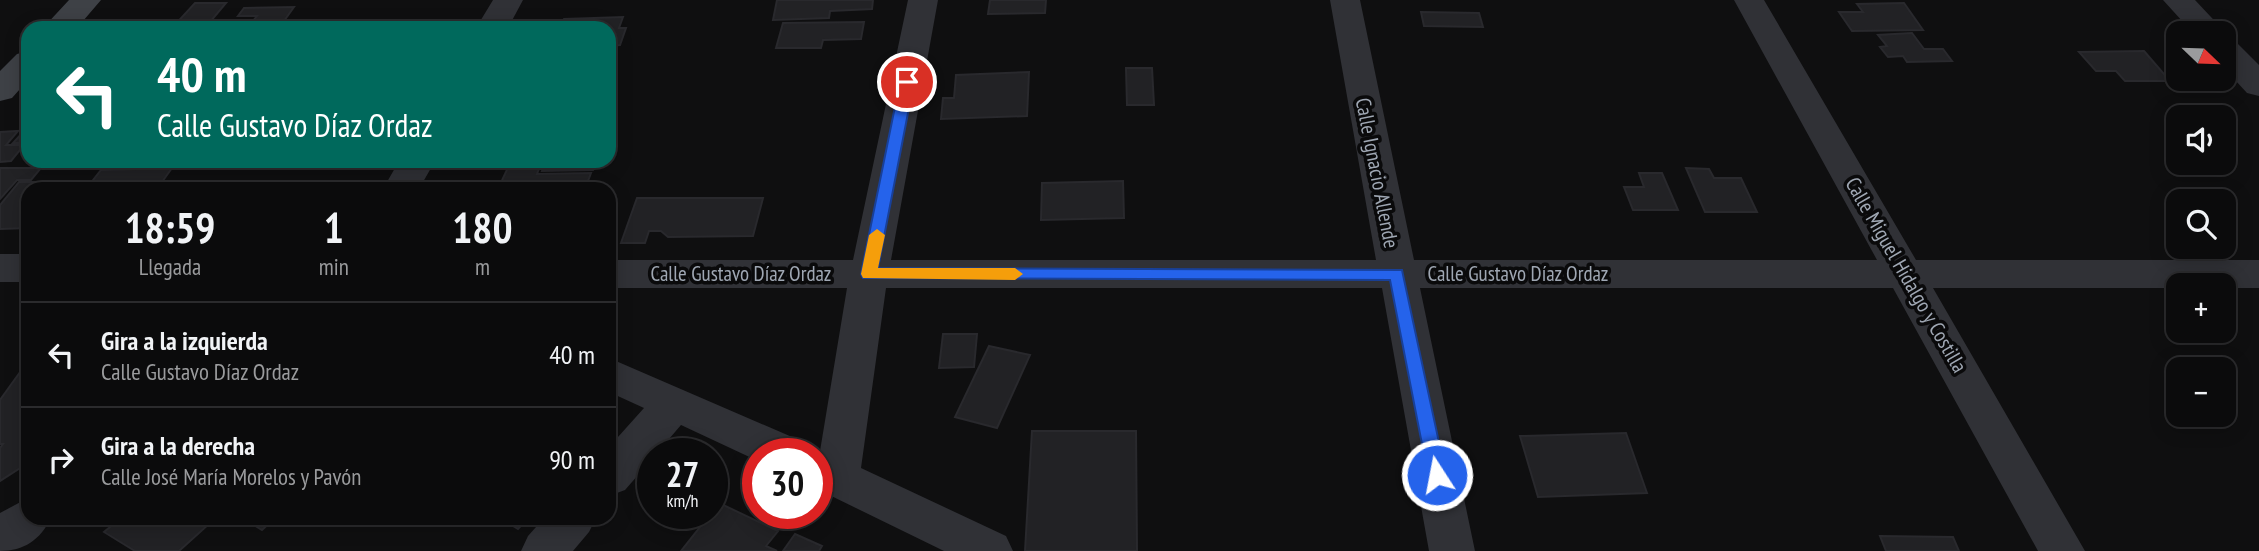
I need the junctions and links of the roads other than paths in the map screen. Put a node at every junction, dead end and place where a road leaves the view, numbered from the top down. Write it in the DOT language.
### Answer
graph roads {
  1 [pos="86,0"];
  2 [pos="508,0"];
  3 [pos="923,0"];
  4 [pos="1345,0"];
  5 [pos="1749,0"];
  6 [pos="2178,0"];
  7 [pos="66,21"];
  8 [pos="496,21"];
  9 [pos="2198,21"];
  10 [pos="2236,61"];
  11 [pos="21,68"];
  12 [pos="2259,85"];
  13 [pos="0,90"];
  14 [pos="0,268"];
  15 [pos="21,268"];
  16 [pos="616,274"];
  17 [pos="869,274"];
  18 [pos="1396,274"];
  19 [pos="2259,274"];
  20 [pos="1906,275"];
  21 [pos="616,377"];
  22 [pos="674,404"];
  23 [pos="750,438"];
  24 [pos="833,449"];
  25 [pos="616,469"];
  26 [pos="833,475"];
  27 [pos="21,523"];
  28 [pos="567,525"];
  29 [pos="0,539"];
  30 [pos="544,551"];
  31 [pos="990,551"];
  32 [pos="1452,551"];
  33 [pos="2062,551"];
  1 -- 7 [label="street"];
  2 -- 8 [label="street"];
  3 -- 17 [label="street"];
  4 -- 18 [label="street, Calle Ignacio Allende"];
  5 -- 20 [label="street, Calle Miguel Hidalgo y Costilla"];
  6 -- 9 [label="street"];
  10 -- 12 [label="street"];
  11 -- 13 [label="street"];
  14 -- 15 [label="street"];
  16 -- 17 [label="street, Calle Gustavo Díaz Ordaz"];
  17 -- 18 [label="street, Calle Gustavo Díaz Ordaz"];
  17 -- 24 [label="street"];
  18 -- 20 [label="street, Calle Gustavo Díaz Ordaz"];
  18 -- 32 [label="street, Calle Ignacio Allende"];
  19 -- 20 [label="street, Calle Gustavo Díaz Ordaz"];
  20 -- 33 [label="street, Calle Miguel Hidalgo y Costilla"];
  21 -- 22 [label="street"];
  22 -- 23 [label="street"];
  22 -- 25 [label="street"];
  26 -- 31 [label="street"];
  27 -- 29 [label="street"];
  28 -- 30 [label="street"];
}
